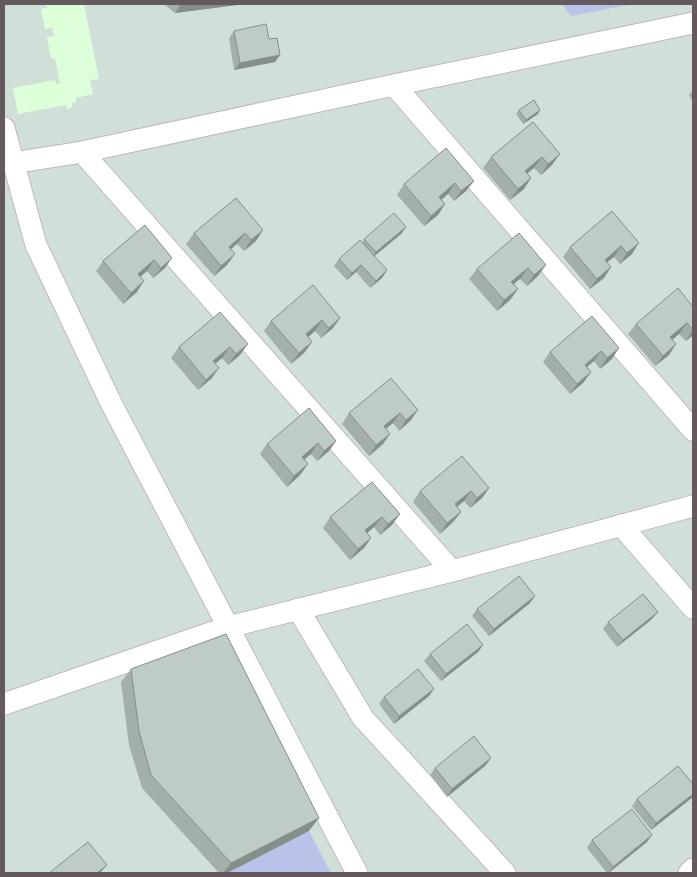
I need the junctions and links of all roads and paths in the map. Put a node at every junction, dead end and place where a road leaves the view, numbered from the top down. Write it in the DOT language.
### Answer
graph roads {
  1 [pos="693,23"];
  2 [pos="394,85"];
  3 [pos="4,128"];
  4 [pos="82,152"];
  5 [pos="13,163"];
  6 [pos="693,430"];
  7 [pos="693,506"];
  8 [pos="621,525"];
  9 [pos="452,571"];
  10 [pos="693,608"];
  11 [pos="298,609"];
  12 [pos="228,627"];
  13 [pos="4,704"];
  14 [pos="693,870"];
  15 [pos="357,873"];
  16 [pos="505,873"];
  17 [pos="689,873"];
  1 -- 2 [label="street"];
  2 -- 4 [label="street"];
  2 -- 6 [label="street"];
  3 -- 5 [label="street"];
  4 -- 5 [label="street"];
  4 -- 9 [label="street"];
  5 -- 12 [label="street"];
  7 -- 8 [label="street"];
  8 -- 9 [label="street"];
  8 -- 10 [label="street"];
  9 -- 11 [label="street"];
  11 -- 12 [label="street"];
  11 -- 16 [label="street"];
  12 -- 13 [label="street"];
  12 -- 15 [label="street"];
  14 -- 17 [label="street"];
}
